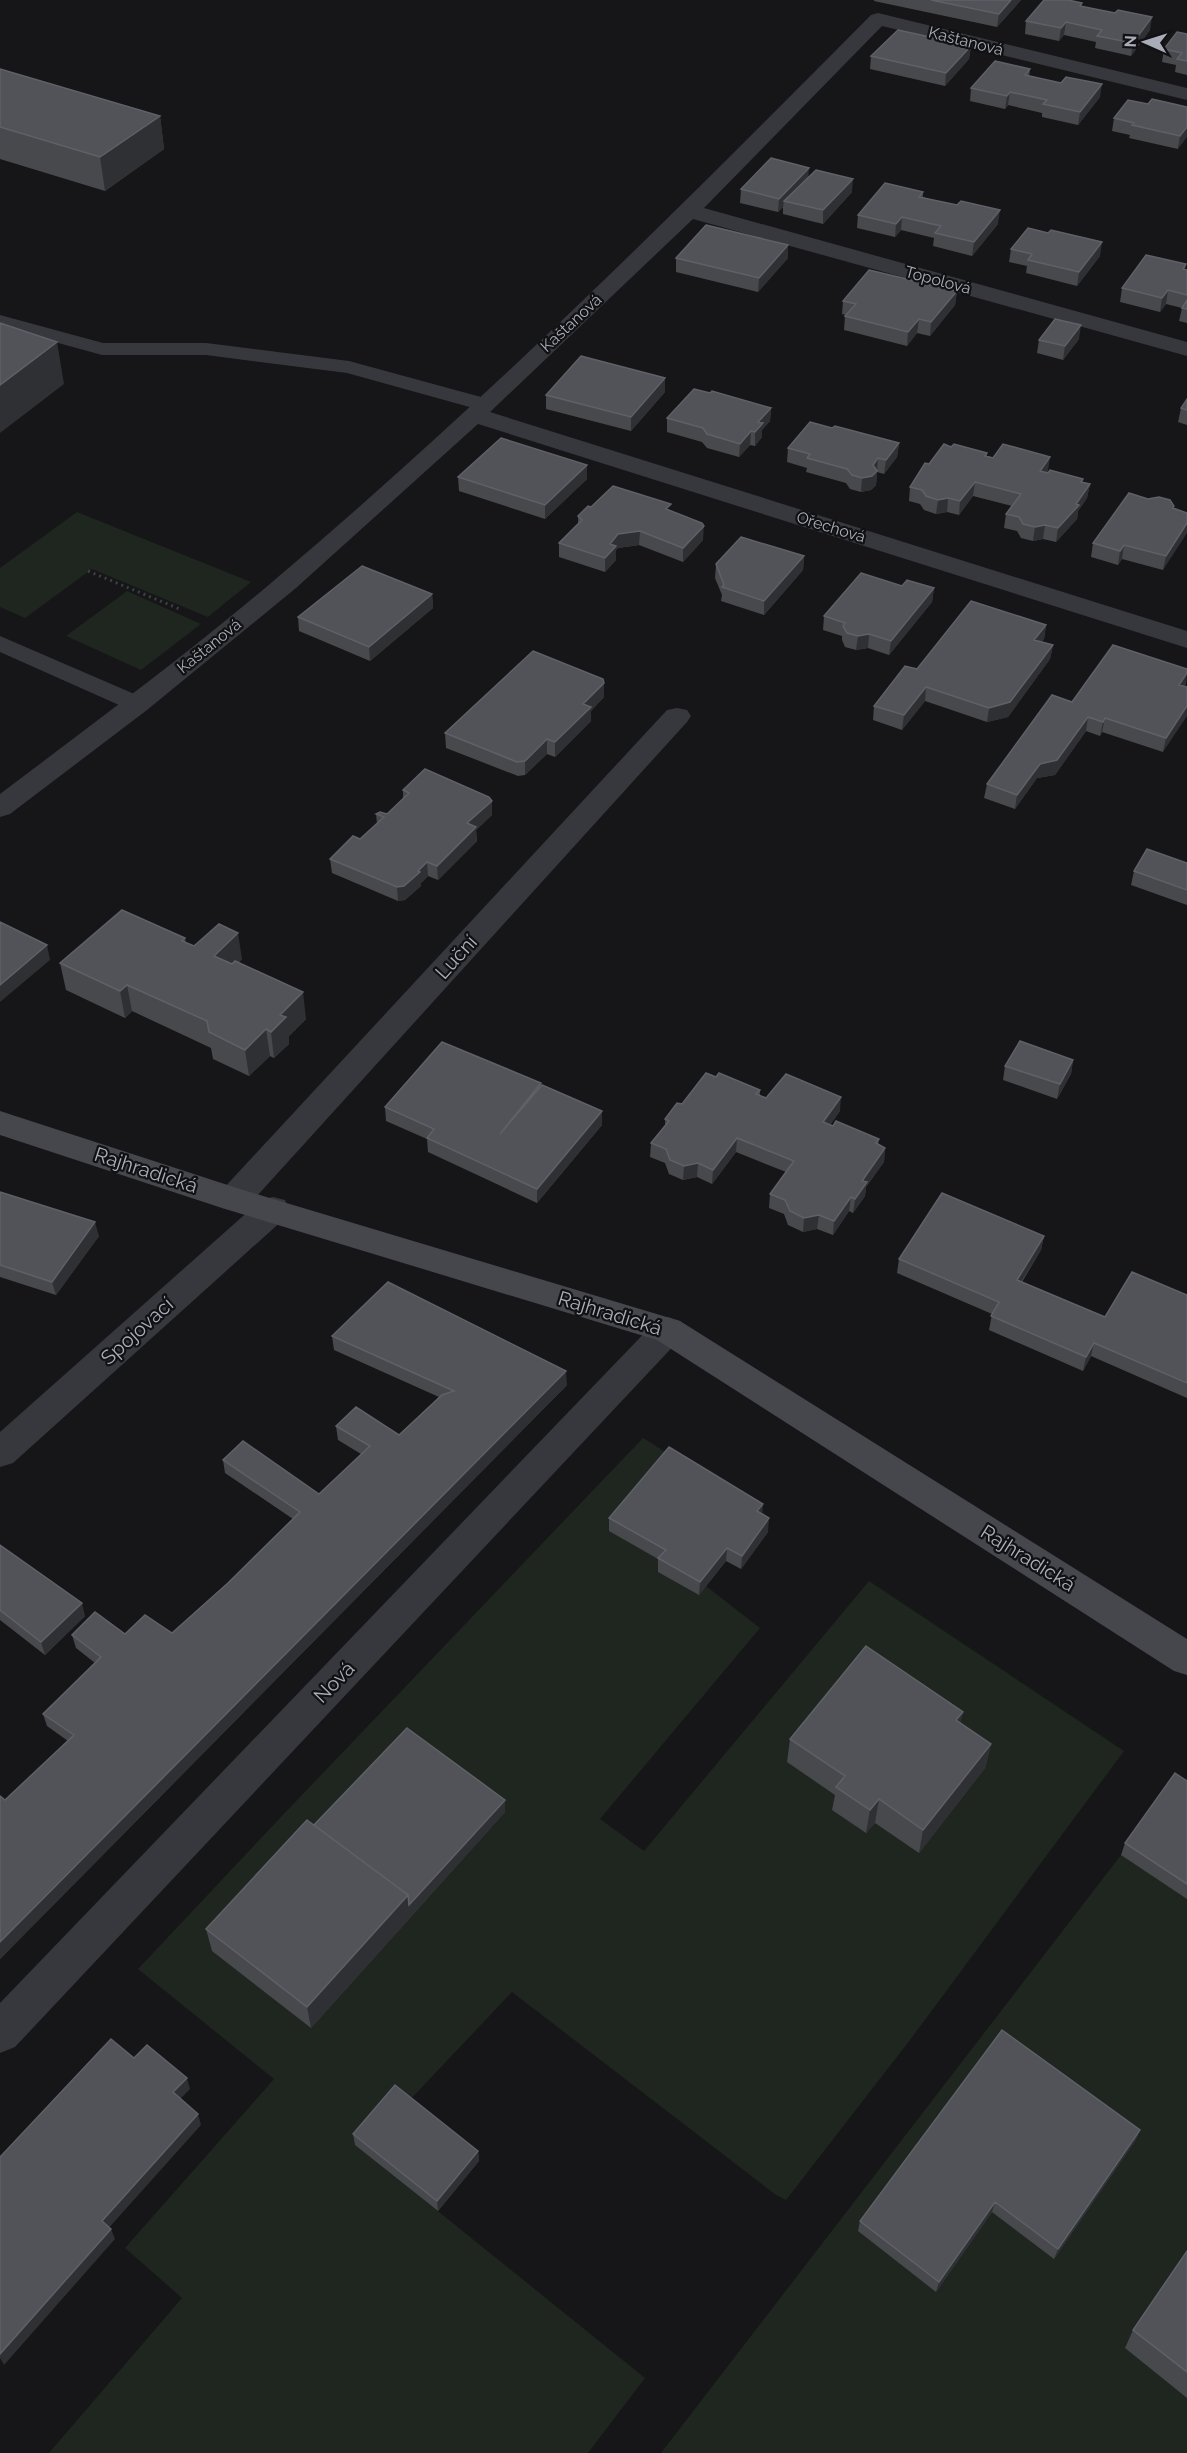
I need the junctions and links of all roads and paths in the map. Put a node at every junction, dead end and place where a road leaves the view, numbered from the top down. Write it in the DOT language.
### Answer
graph roads {
  1 [pos="1187,94"];
  2 [pos="689,211"];
  3 [pos="0,321"];
  4 [pos="1187,349"];
  5 [pos="479,410"];
  6 [pos="88,571"];
  7 [pos="230,629"];
  8 [pos="1187,640"];
  9 [pos="0,643"];
  10 [pos="137,704"];
  11 [pos="677,716"];
  12 [pos="0,808"];
  13 [pos="0,1123"];
  14 [pos="234,1198"];
  15 [pos="273,1209"];
  16 [pos="668,1330"];
  17 [pos="0,1453"];
  18 [pos="1185,1654"];
  19 [pos="0,2033"];
  1 -- 2 [label="street, Kaštanová"];
  2 -- 4 [label="street, Topolová"];
  2 -- 5 [label="street, Kaštanová"];
  3 -- 5 [label="lane"];
  5 -- 7 [label="street, Kaštanová"];
  5 -- 8 [label="street, Ořechová"];
  6 -- 7 [label="path"];
  7 -- 10 [label="street, Kaštanová"];
  9 -- 10 [label="lane"];
  10 -- 12 [label="street, Kaštanová"];
  11 -- 14 [label="street, Luční"];
  13 -- 14 [label="street, Rajhradická"];
  14 -- 15 [label="street, Rajhradická"];
  15 -- 16 [label="street, Rajhradická"];
  15 -- 17 [label="street, Spojovací"];
  16 -- 18 [label="street, Rajhradická"];
  16 -- 19 [label="street, Nová"];
}
